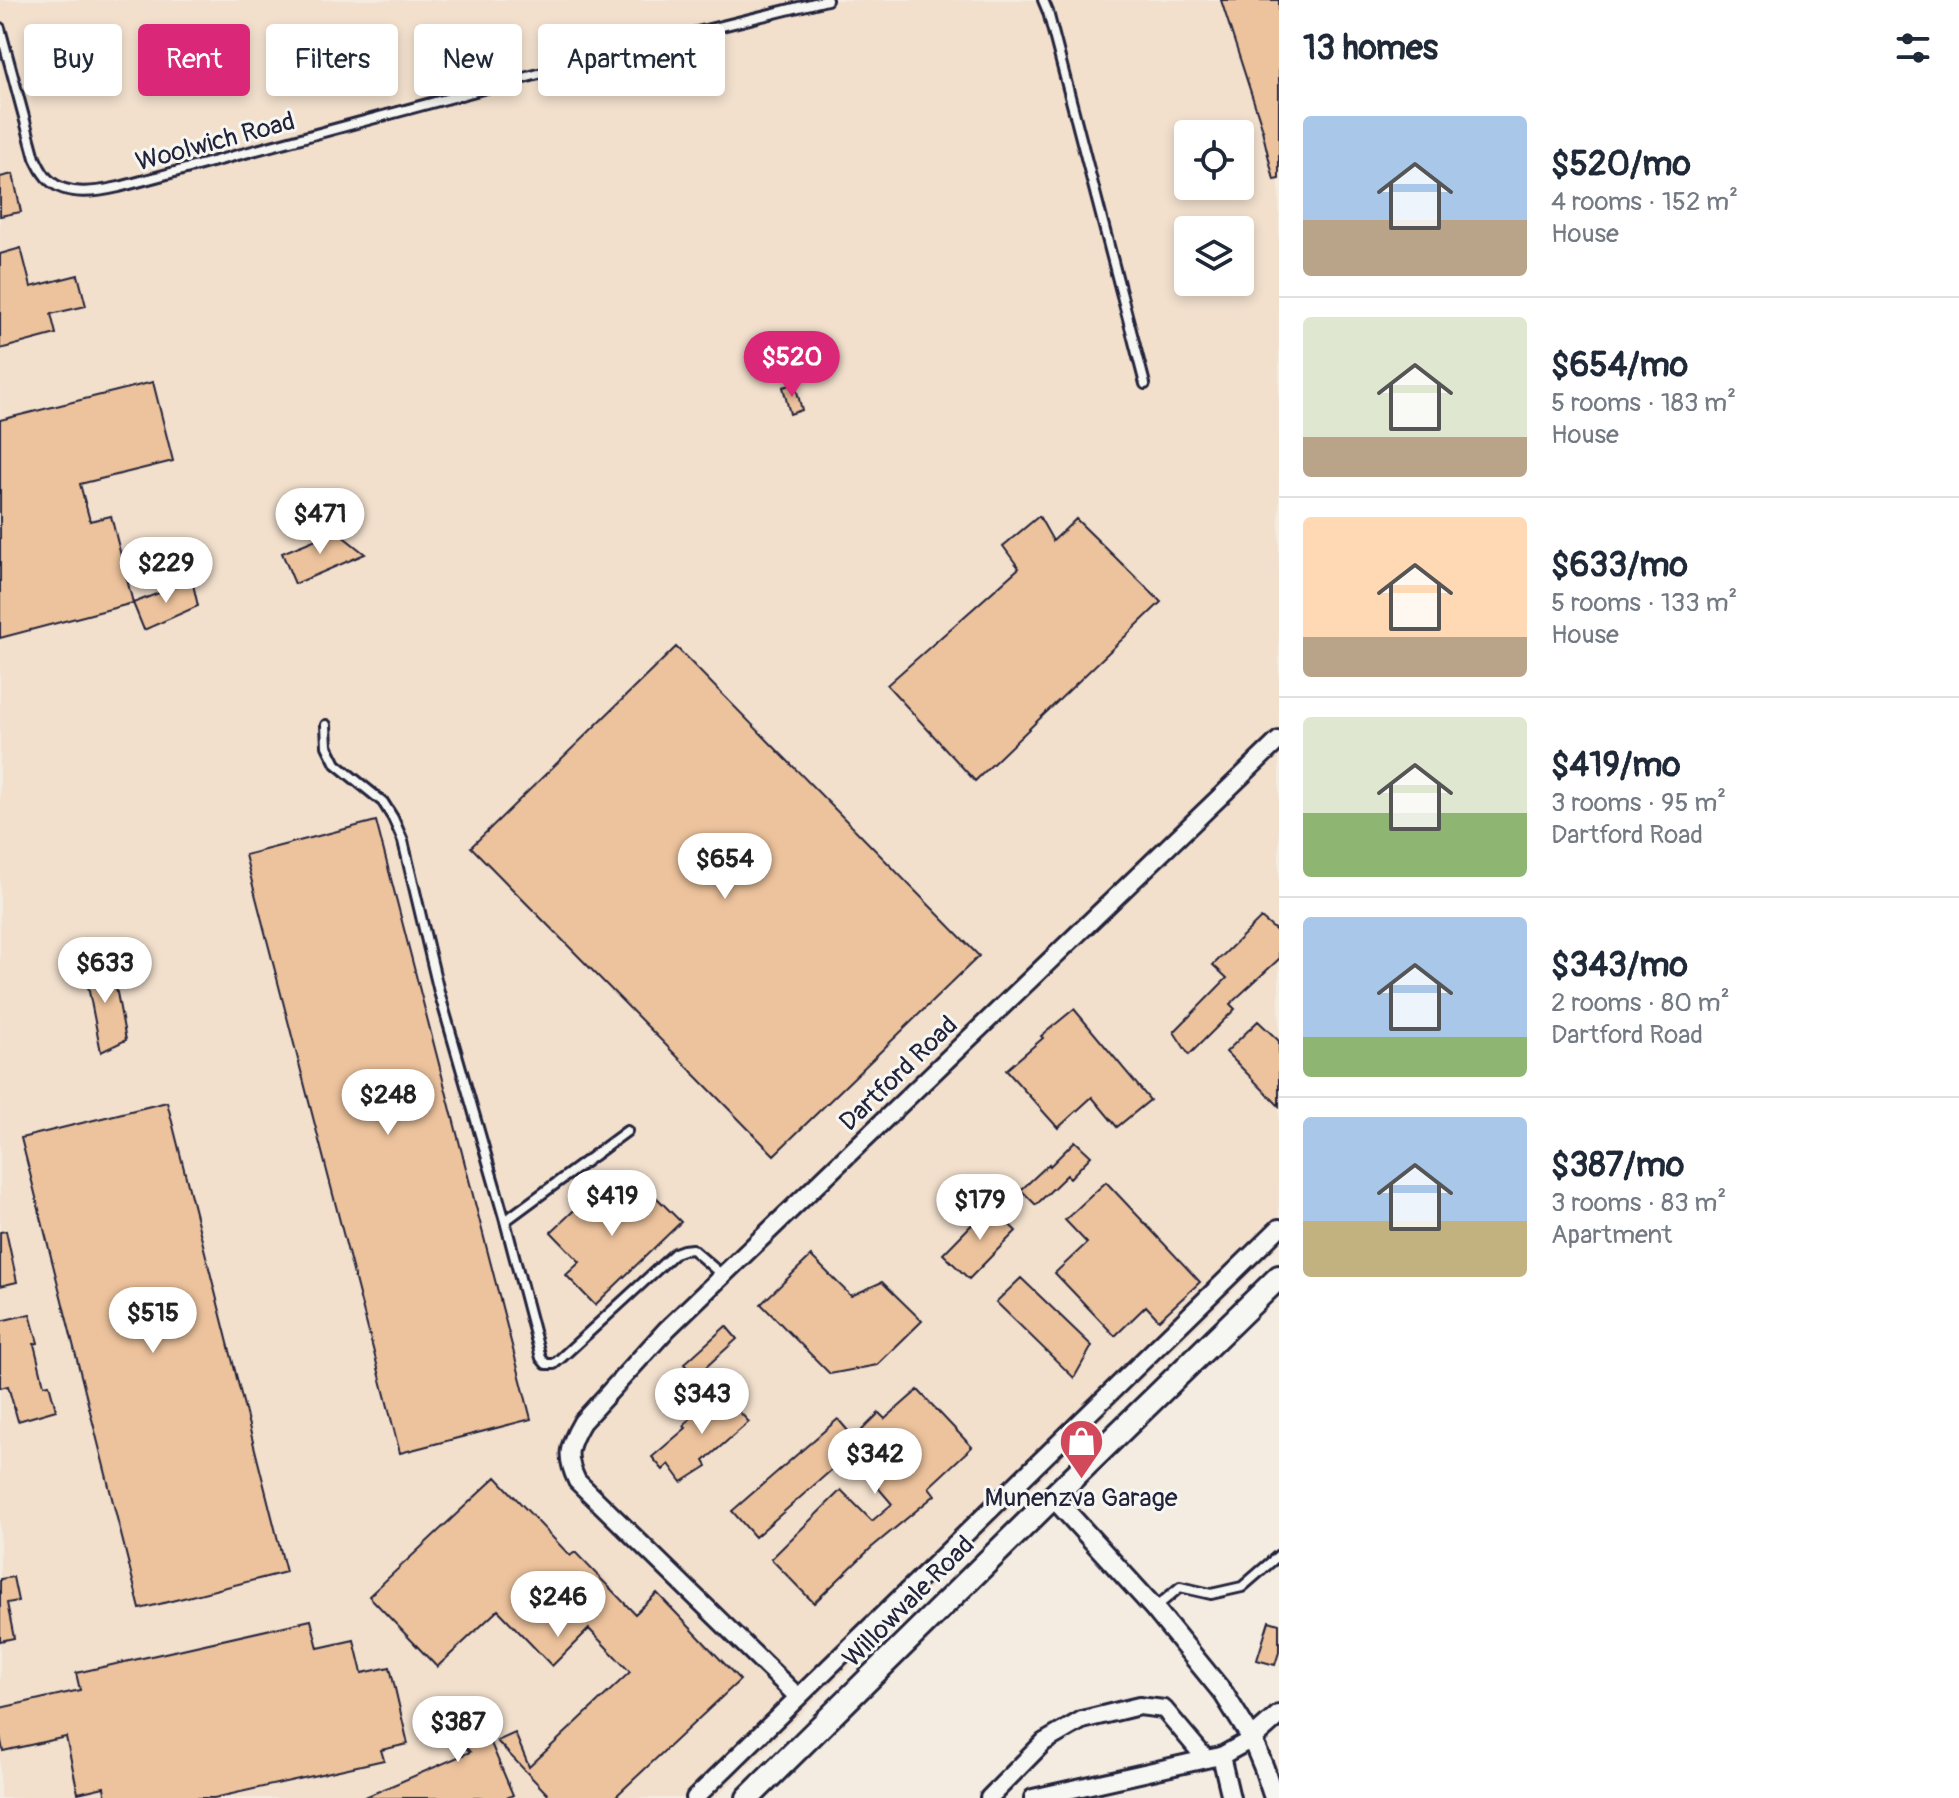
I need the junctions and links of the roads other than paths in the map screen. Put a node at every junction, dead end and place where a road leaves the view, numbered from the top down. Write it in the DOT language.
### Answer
graph roads {
  1 [pos="827,0"];
  2 [pos="1043,0"];
  3 [pos="0,28"];
  4 [pos="1145,384"];
  5 [pos="326,725"];
  6 [pos="1279,740"];
  7 [pos="627,1131"];
  8 [pos="505,1221"];
  9 [pos="1279,1228"];
  10 [pos="722,1275"];
  11 [pos="1279,1277"];
  12 [pos="1053,1497"];
  13 [pos="1279,1555"];
  14 [pos="1154,1608"];
  15 [pos="797,1696"];
  16 [pos="1279,1715"];
  17 [pos="1252,1739"];
  18 [pos="1213,1758"];
  19 [pos="997,1795"];
  20 [pos="695,1798"];
  21 [pos="748,1798"];
  22 [pos="1033,1798"];
  23 [pos="1231,1798"];
  24 [pos="1274,1798"];
  1 -- 3 [label="lane, Woolwich Road"];
  2 -- 4 [label="lane"];
  5 -- 8 [label="lane"];
  6 -- 10 [label="street, Dartford Road"];
  7 -- 8 [label="lane"];
  8 -- 10 [label="lane"];
  9 -- 15 [label="street"];
  10 -- 15 [label="street, Dartford Road"];
  11 -- 12 [label="main road, Willowvale Road"];
  12 -- 14 [label="street"];
  12 -- 21 [label="main road, Willowvale Road"];
  13 -- 14 [label="lane"];
  14 -- 17 [label="street"];
  15 -- 20 [label="street"];
  16 -- 17 [label="street"];
  17 -- 18 [label="street"];
  17 -- 24 [label="street"];
  18 -- 19 [label="street"];
  18 -- 22 [label="street"];
  18 -- 23 [label="street"];
}
